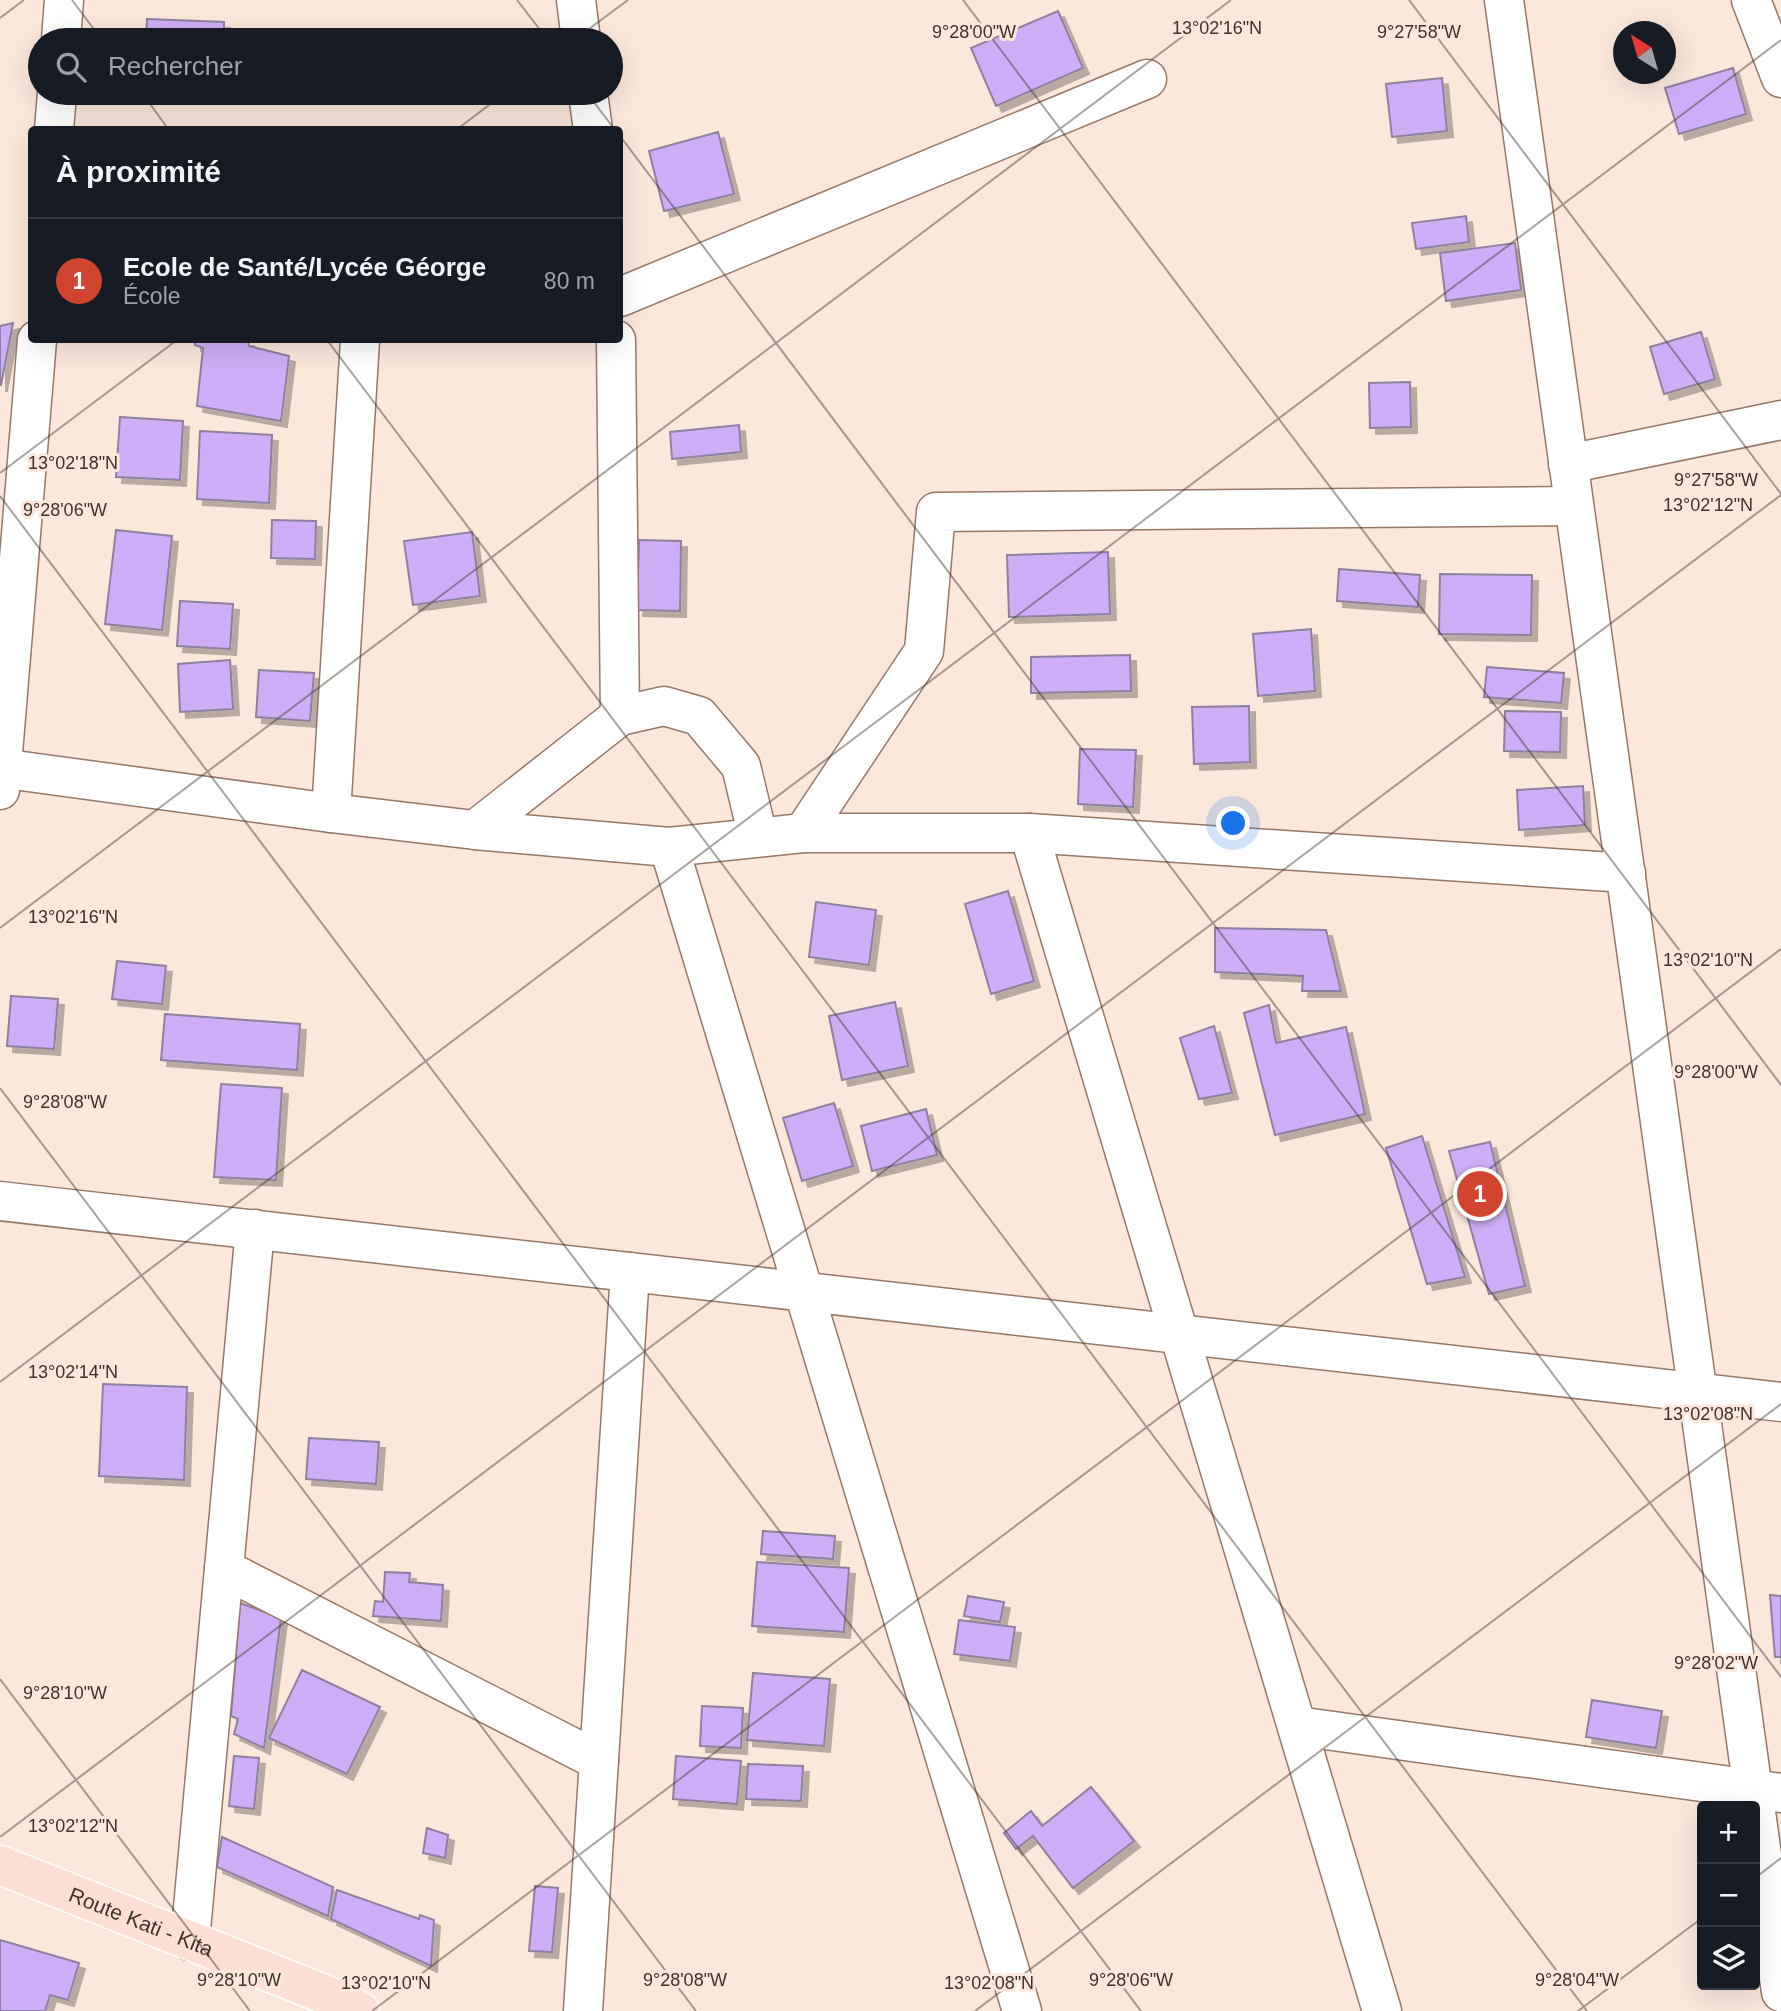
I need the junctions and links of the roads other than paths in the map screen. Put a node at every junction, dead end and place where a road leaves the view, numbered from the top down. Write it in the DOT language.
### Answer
graph roads {
  1 [pos="64,0"];
  2 [pos="576,0"];
  3 [pos="1504,0"];
  4 [pos="1751,0"];
  5 [pos="62,28"];
  6 [pos="580,28"];
  7 [pos="1781,78"];
  8 [pos="1147,79"];
  9 [pos="56,105"];
  10 [pos="590,105"];
  11 [pos="54,126"];
  12 [pos="592,126"];
  13 [pos="623,297"];
  14 [pos="37,343"];
  15 [pos="360,343"];
  16 [pos="616,343"];
  17 [pos="1781,420"];
  18 [pos="1568,464"];
  19 [pos="1574,506"];
  20 [pos="620,716"];
  21 [pos="1,775"];
  22 [pos="331,813"];
  23 [pos="475,830"];
  24 [pos="803,833"];
  25 [pos="1029,833"];
  26 [pos="758,837"];
  27 [pos="668,847"];
  28 [pos="1626,873"];
  29 [pos="0,1201"];
  30 [pos="255,1229"];
  31 [pos="630,1272"];
  32 [pos="802,1292"];
  33 [pos="1179,1334"];
  34 [pos="1698,1393"];
  35 [pos="1781,1402"];
  36 [pos="224,1569"];
  37 [pos="1297,1726"];
  38 [pos="599,1762"];
  39 [pos="1767,1792"];
  40 [pos="0,1866"];
  41 [pos="190,1941"];
  42 [pos="1781,1992"];
  43 [pos="323,2003"];
  44 [pos="360,2011"];
  45 [pos="583,2011"];
  46 [pos="1022,2011"];
  47 [pos="1382,2011"];
  1 -- 5 [label="street"];
  2 -- 6 [label="street"];
  3 -- 18 [label="street"];
  4 -- 7 [label="street"];
  8 -- 13 [label="street"];
  9 -- 11 [label="street"];
  10 -- 12 [label="street"];
  14 -- 21 [label="street"];
  15 -- 22 [label="street"];
  16 -- 20 [label="street"];
  17 -- 18 [label="street"];
  18 -- 19 [label="street"];
  19 -- 24 [label="street"];
  19 -- 28 [label="street"];
  20 -- 23 [label="street"];
  20 -- 26 [label="street"];
  21 -- 22 [label="street"];
  22 -- 23 [label="street"];
  23 -- 27 [label="street"];
  24 -- 25 [label="street"];
  24 -- 26 [label="street"];
  25 -- 28 [label="street"];
  25 -- 33 [label="street"];
  26 -- 27 [label="street"];
  27 -- 32 [label="street"];
  28 -- 34 [label="street"];
  29 -- 30 [label="street"];
  30 -- 31 [label="street"];
  30 -- 36 [label="street"];
  31 -- 32 [label="street"];
  31 -- 38 [label="street"];
  32 -- 33 [label="street"];
  32 -- 46 [label="street"];
  33 -- 34 [label="street"];
  33 -- 37 [label="street"];
  34 -- 35 [label="street"];
  34 -- 39 [label="street"];
  36 -- 38 [label="street"];
  36 -- 41 [label="street"];
  37 -- 39 [label="street"];
  37 -- 47 [label="street"];
  38 -- 45 [label="street"];
  39 -- 42 [label="street"];
  40 -- 41 [label="main road, Route Kati - Kita"];
  41 -- 43 [label="main road, Route Kati - Kita"];
  43 -- 44 [label="main road, Route Kati - Kita"];
}
